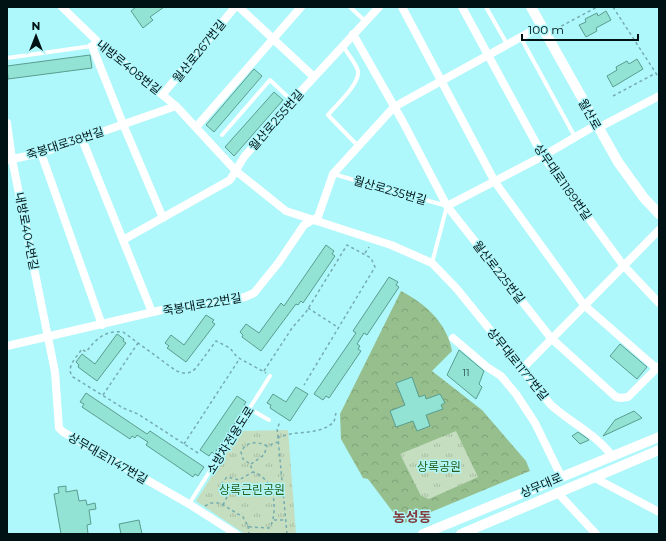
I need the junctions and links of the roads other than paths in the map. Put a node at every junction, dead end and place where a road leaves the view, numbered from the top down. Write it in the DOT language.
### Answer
graph roads {
  1 [pos="62,7"];
  2 [pos="235,7"];
  3 [pos="239,7"];
  4 [pos="301,7"];
  5 [pos="350,7"];
  6 [pos="378,7"];
  7 [pos="402,7"];
  8 [pos="462,7"];
  9 [pos="486,7"];
  10 [pos="531,7"];
  11 [pos="365,21"];
  12 [pos="541,26"];
  13 [pos="353,34"];
  14 [pos="520,37"];
  15 [pos="273,39"];
  16 [pos="96,44"];
  17 [pos="507,44"];
  18 [pos="343,46"];
  19 [pos="488,54"];
  20 [pos="7,58"];
  21 [pos="314,76"];
  22 [pos="441,81"];
  23 [pos="163,94"];
  24 [pos="659,96"];
  25 [pos="292,100"];
  26 [pos="176,106"];
  27 [pos="394,107"];
  28 [pos="7,123"];
  29 [pos="123,124"];
  30 [pos="197,126"];
  31 [pos="597,127"];
  32 [pos="222,135"];
  33 [pos="575,137"];
  34 [pos="82,139"];
  35 [pos="358,146"];
  36 [pos="41,154"];
  37 [pos="543,156"];
  38 [pos="10,160"];
  39 [pos="236,171"];
  40 [pos="332,174"];
  41 [pos="495,182"];
  42 [pos="447,206"];
  43 [pos="659,214"];
  44 [pos="163,218"];
  45 [pos="311,220"];
  46 [pos="659,230"];
  47 [pos="124,240"];
  48 [pos="432,263"];
  49 [pos="624,265"];
  50 [pos="659,303"];
  51 [pos="584,305"];
  52 [pos="152,312"];
  53 [pos="102,325"];
  54 [pos="48,338"];
  55 [pos="453,338"];
  56 [pos="551,338"];
  57 [pos="7,346"];
  58 [pos="658,367"];
  59 [pos="521,370"];
  60 [pos="270,376"];
  61 [pos="250,409"];
  62 [pos="269,420"];
  63 [pos="659,437"];
  64 [pos="659,450"];
  65 [pos="612,456"];
  66 [pos="561,476"];
  67 [pos="593,477"];
  68 [pos="557,492"];
  69 [pos="189,504"];
  70 [pos="659,512"];
  71 [pos="236,534"];
  72 [pos="423,534"];
  73 [pos="461,534"];
  74 [pos="596,534"];
  1 -- 16 [label="street, 내방로408번길"];
  2 -- 23 [label="street, 월산로267번길"];
  3 -- 15 [label="street"];
  4 -- 15 [label="street"];
  5 -- 11 [label="lane"];
  6 -- 11 [label="street, 월산로255번길"];
  7 -- 22 [label="street"];
  8 -- 19 [label="street, 상무대로1189번길"];
  9 -- 17 [label="lane"];
  10 -- 12 [label="street, 월산로"];
  11 -- 13 [label="street, 월산로255번길"];
  12 -- 14 [label="street"];
  12 -- 31 [label="street, 월산로"];
  13 -- 18 [label="street, 월산로255번길"];
  13 -- 27 [label="street, 월산로235번길"];
  14 -- 17 [label="street"];
  14 -- 33 [label="lane"];
  15 -- 21 [label="street"];
  15 -- 30 [label="street"];
  16 -- 20 [label="lane"];
  16 -- 23 [label="street, 내방로408번길"];
  16 -- 29 [label="street"];
  17 -- 19 [label="street"];
  18 -- 21 [label="street, 월산로255번길"];
  18 -- 35 [label="lane"];
  19 -- 22 [label="street"];
  19 -- 37 [label="street, 상무대로1189번길"];
  21 -- 25 [label="street, 월산로255번길"];
  22 -- 27 [label="street"];
  22 -- 41 [label="street"];
  23 -- 26 [label="street, 내방로408번길"];
  24 -- 31 [label="street"];
  25 -- 32 [label="lane"];
  25 -- 39 [label="street, 월산로255번길"];
  26 -- 29 [label="street, 죽봉대로38번길"];
  26 -- 30 [label="street, 내방로408번길"];
  27 -- 35 [label="street"];
  27 -- 42 [label="street, 월산로235번길"];
  28 -- 38 [label="street, 내방로404번길"];
  29 -- 34 [label="street, 죽봉대로38번길"];
  29 -- 44 [label="street"];
  30 -- 39 [label="street, 내방로408번길"];
  31 -- 33 [label="street"];
  31 -- 43 [label="street, 월산로"];
  33 -- 37 [label="street"];
  34 -- 36 [label="street, 죽봉대로38번길"];
  34 -- 47 [label="street, 죽봉대로22번길"];
  35 -- 40 [label="street"];
  36 -- 38 [label="street, 죽봉대로38번길"];
  36 -- 53 [label="street"];
  37 -- 41 [label="street"];
  37 -- 49 [label="street, 상무대로1189번길"];
  38 -- 54 [label="street, 내방로404번길"];
  39 -- 44 [label="street, 월산로255번길"];
  39 -- 45 [label="street, 내방로408번길"];
  40 -- 42 [label="lane, 월산로235번길"];
  40 -- 45 [label="street, 죽봉대로22번길"];
  41 -- 42 [label="street"];
  41 -- 51 [label="street"];
  42 -- 48 [label="lane"];
  42 -- 56 [label="street, 월산로225번길"];
  44 -- 47 [label="street, 월산로255번길"];
  45 -- 48 [label="street, 상무대로1177번길"];
  45 -- 52 [label="street, 죽봉대로22번길"];
  46 -- 49 [label="street"];
  47 -- 52 [label="street, 죽봉대로22번길"];
  48 -- 59 [label="street, 상무대로1177번길"];
  49 -- 50 [label="street, 상무대로1189번길"];
  49 -- 51 [label="street"];
  51 -- 56 [label="street"];
  51 -- 58 [label="street"];
  52 -- 53 [label="street, 죽봉대로22번길"];
  53 -- 54 [label="street, 죽봉대로22번길"];
  54 -- 57 [label="street, 죽봉대로22번길"];
  54 -- 69 [label="street, 상무대로1147번길"];
  55 -- 66 [label="street"];
  56 -- 58 [label="street, 월산로225번길"];
  56 -- 59 [label="street"];
  59 -- 65 [label="street, 상무대로1177번길"];
  60 -- 61 [label="lane, 소방차전용도로"];
  61 -- 62 [label="lane"];
  61 -- 69 [label="lane, 소방차전용도로"];
  63 -- 65 [label="street, 상무대로"];
  64 -- 67 [label="street, 상무대로"];
  65 -- 66 [label="street, 상무대로"];
  66 -- 72 [label="street, 상무대로"];
  67 -- 68 [label="street, 상무대로"];
  67 -- 70 [label="street"];
  68 -- 73 [label="street, 상무대로"];
  68 -- 74 [label="street"];
  69 -- 71 [label="street, 상무대로1147번길"];
}
